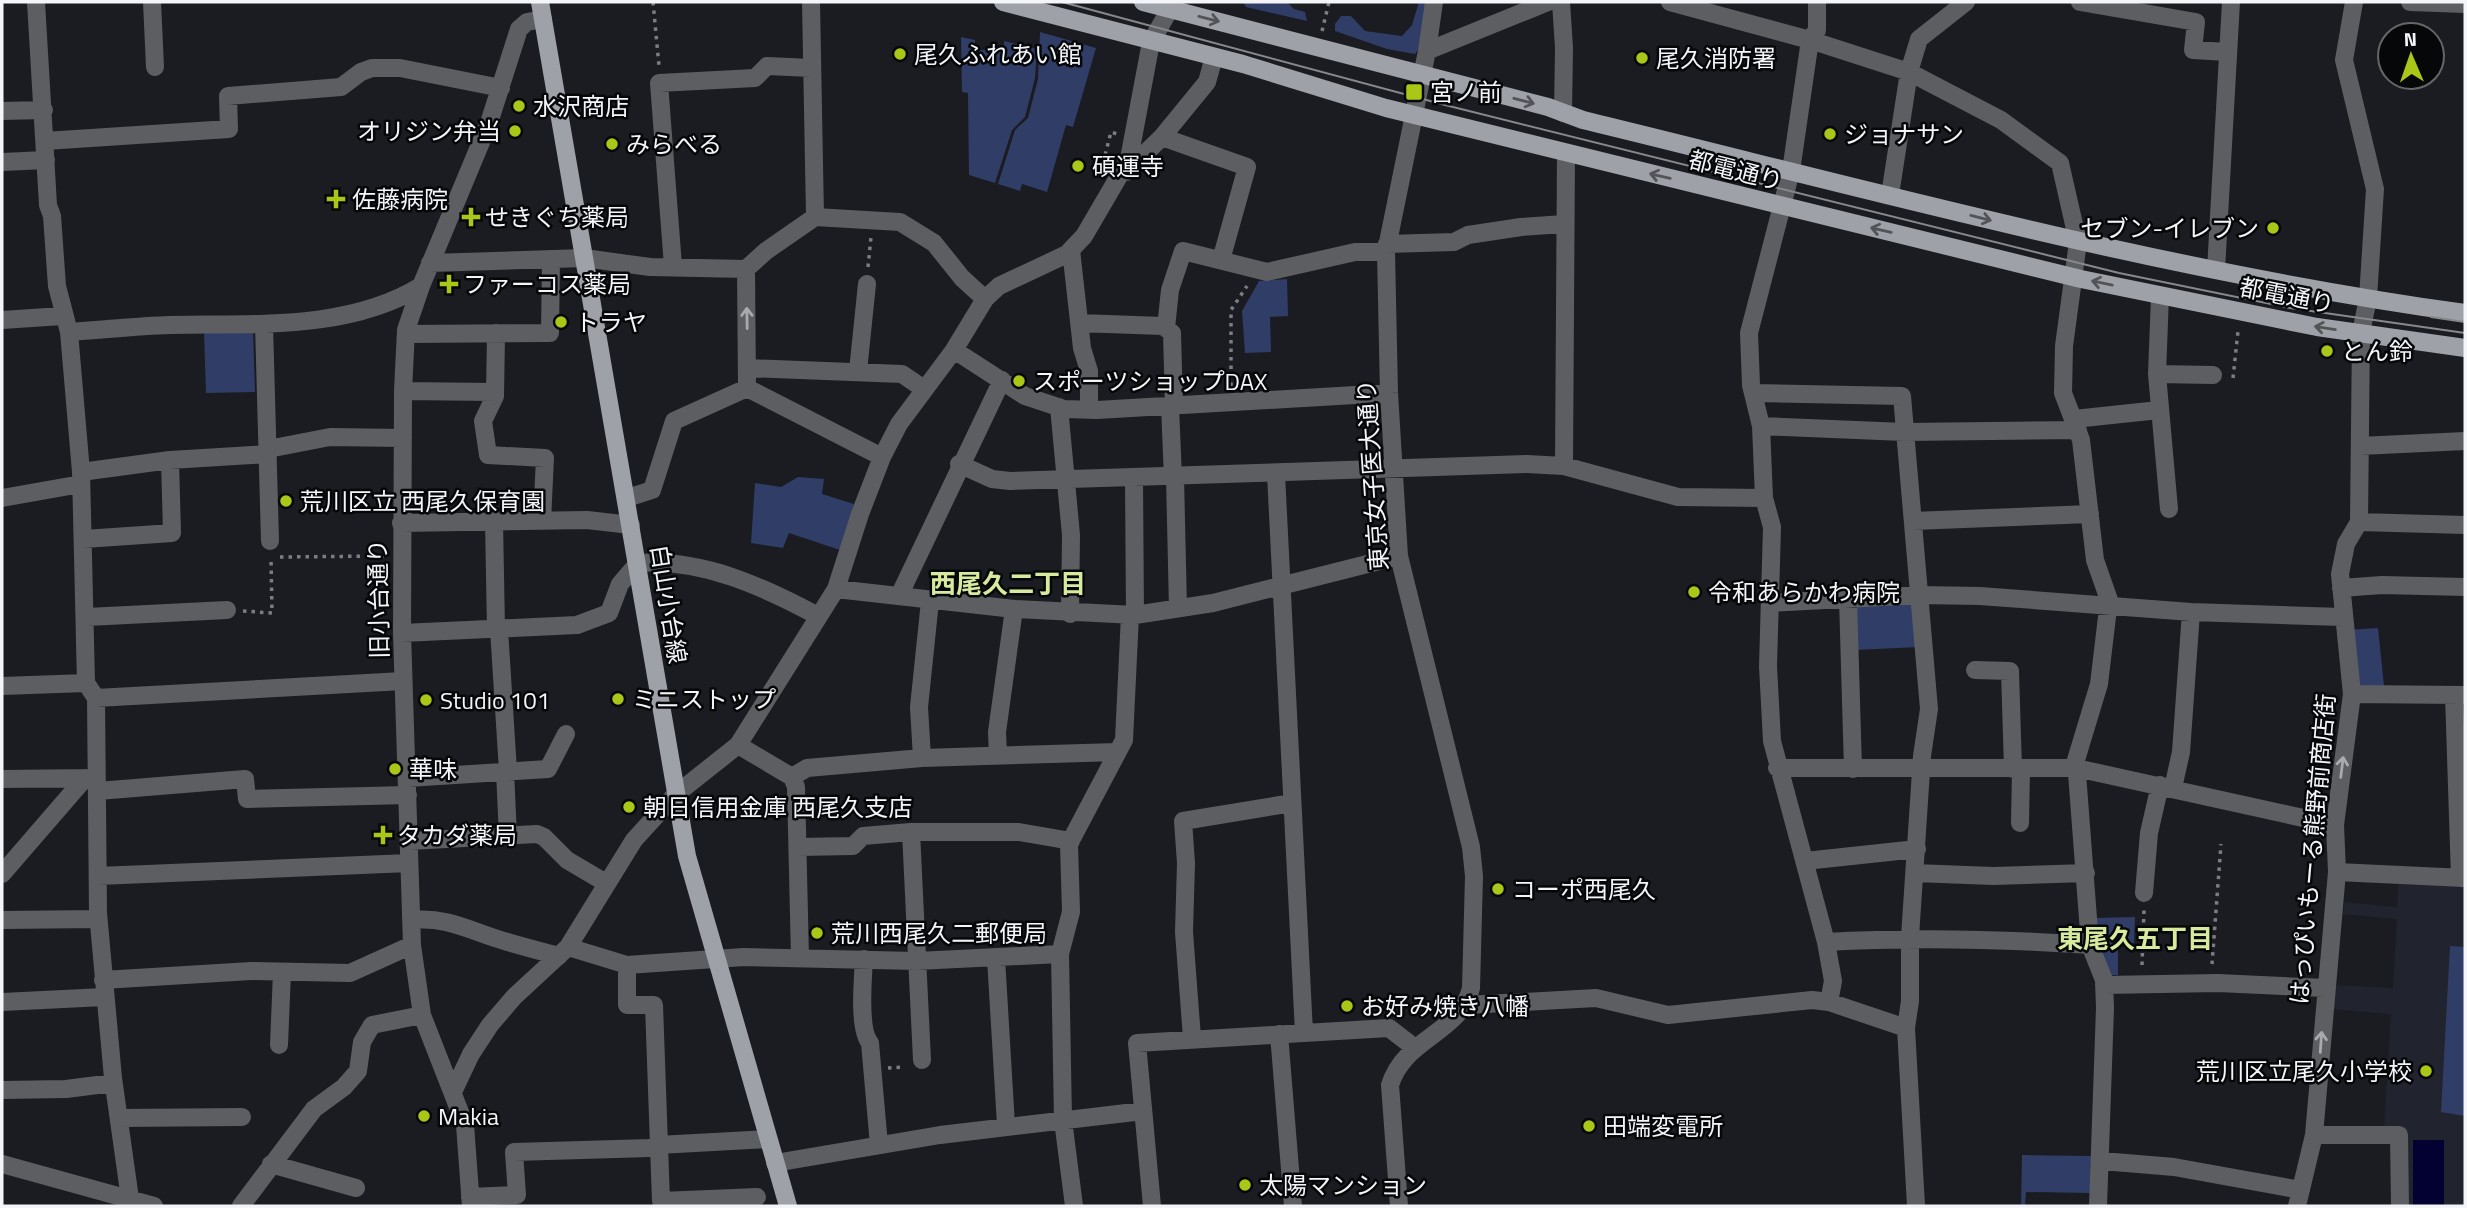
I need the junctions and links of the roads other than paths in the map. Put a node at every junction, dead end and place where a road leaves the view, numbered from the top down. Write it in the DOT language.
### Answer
graph roads {
  1 [pos="36,2"];
  2 [pos="152,2"];
  3 [pos="811,2"];
  4 [pos="1003,2"];
  5 [pos="1143,2"];
  6 [pos="1434,2"];
  7 [pos="1548,2"];
  8 [pos="1561,2"];
  9 [pos="1670,2"];
  10 [pos="1817,2"];
  11 [pos="1966,2"];
  12 [pos="2080,2"];
  13 [pos="2231,2"];
  14 [pos="2354,2"];
  15 [pos="2410,2"];
  16 [pos="2465,4"];
  17 [pos="1172,6"];
  18 [pos="542,10"];
  19 [pos="1810,40"];
  20 [pos="1152,42"];
  21 [pos="1427,51"];
  22 [pos="2228,52"];
  23 [pos="1214,57"];
  24 [pos="155,67"];
  25 [pos="811,68"];
  26 [pos="1909,72"];
  27 [pos="1421,74"];
  28 [pos="501,88"];
  29 [pos="44,110"];
  30 [pos="2,111"];
  31 [pos="1563,113"];
  32 [pos="1415,115"];
  33 [pos="1163,137"];
  34 [pos="45,141"];
  35 [pos="1566,153"];
  36 [pos="46,160"];
  37 [pos="2,162"];
  38 [pos="1791,171"];
  39 [pos="1119,180"];
  40 [pos="1890,195"];
  41 [pos="1783,207"];
  42 [pos="815,217"];
  43 [pos="1564,224"];
  44 [pos="2078,242"];
  45 [pos="1387,248"];
  46 [pos="1071,250"];
  47 [pos="584,258"];
  48 [pos="551,259"];
  49 [pos="1221,260"];
  50 [pos="430,263"];
  51 [pos="673,266"];
  52 [pos="746,269"];
  53 [pos="2216,270"];
  54 [pos="2074,277"];
  55 [pos="867,284"];
  56 [pos="421,286"];
  57 [pos="2161,296"];
  58 [pos="2368,298"];
  59 [pos="985,299"];
  60 [pos="2407,303"];
  61 [pos="2465,306"];
  62 [pos="2465,313"];
  63 [pos="2,320"];
  64 [pos="1079,323"];
  65 [pos="65,324"];
  66 [pos="264,324"];
  67 [pos="1166,328"];
  68 [pos="2362,332"];
  69 [pos="496,333"];
  70 [pos="406,334"];
  71 [pos="2465,348"];
  72 [pos="954,350"];
  73 [pos="747,368"];
  74 [pos="858,371"];
  75 [pos="2157,374"];
  76 [pos="2213,375"];
  77 [pos="1002,380"];
  78 [pos="747,388"];
  79 [pos="924,389"];
  80 [pos="403,391"];
  81 [pos="495,392"];
  82 [pos="1389,393"];
  83 [pos="1753,393"];
  84 [pos="1172,406"];
  85 [pos="1059,407"];
  86 [pos="1089,410"];
  87 [pos="2159,410"];
  88 [pos="2076,424"];
  89 [pos="1761,426"];
  90 [pos="1904,432"];
  91 [pos="403,438"];
  92 [pos="2465,441"];
  93 [pos="2360,446"];
  94 [pos="268,451"];
  95 [pos="881,457"];
  96 [pos="170,460"];
  97 [pos="959,464"];
  98 [pos="1564,466"];
  99 [pos="1394,469"];
  100 [pos="1276,474"];
  101 [pos="1174,477"];
  102 [pos="81,478"];
  103 [pos="1134,479"];
  104 [pos="1067,481"];
  105 [pos="2,498"];
  106 [pos="626,498"];
  107 [pos="1764,498"];
  108 [pos="2169,509"];
  109 [pos="2090,514"];
  110 [pos="542,520"];
  111 [pos="494,521"];
  112 [pos="1913,521"];
  113 [pos="2359,522"];
  114 [pos="401,523"];
  115 [pos="2465,525"];
  116 [pos="631,526"];
  117 [pos="84,539"];
  118 [pos="270,549"];
  119 [pos="1399,556"];
  120 [pos="638,564"];
  121 [pos="1280,587"];
  122 [pos="2465,587"];
  123 [pos="2341,588"];
  124 [pos="836,589"];
  125 [pos="1920,595"];
  126 [pos="899,596"];
  127 [pos="1848,599"];
  128 [pos="930,601"];
  129 [pos="1770,603"];
  130 [pos="2109,605"];
  131 [pos="1178,608"];
  132 [pos="1014,609"];
  133 [pos="227,610"];
  134 [pos="2191,612"];
  135 [pos="1070,614"];
  136 [pos="1133,615"];
  137 [pos="818,616"];
  138 [pos="87,617"];
  139 [pos="2342,617"];
  140 [pos="498,629"];
  141 [pos="402,634"];
  142 [pos="1975,670"];
  143 [pos="403,681"];
  144 [pos="2,686"];
  145 [pos="91,690"];
  146 [pos="2352,694"];
  147 [pos="2459,695"];
  148 [pos="566,734"];
  149 [pos="738,745"];
  150 [pos="1117,752"];
  151 [pos="998,755"];
  152 [pos="922,758"];
  153 [pos="1777,768"];
  154 [pos="2076,768"];
  155 [pos="1853,769"];
  156 [pos="2017,769"];
  157 [pos="1921,770"];
  158 [pos="507,771"];
  159 [pos="792,777"];
  160 [pos="2,779"];
  161 [pos="94,782"];
  162 [pos="408,787"];
  163 [pos="2166,787"];
  164 [pos="676,794"];
  165 [pos="1292,803"];
  166 [pos="2020,823"];
  167 [pos="2335,825"];
  168 [pos="911,832"];
  169 [pos="508,837"];
  170 [pos="410,841"];
  171 [pos="1071,841"];
  172 [pos="798,847"];
  173 [pos="1917,849"];
  174 [pos="1805,861"];
  175 [pos="409,863"];
  176 [pos="2337,872"];
  177 [pos="1915,873"];
  178 [pos="2087,873"];
  179 [pos="2,874"];
  180 [pos="98,876"];
  181 [pos="2463,878"];
  182 [pos="606,883"];
  183 [pos="2144,892"];
  184 [pos="98,919"];
  185 [pos="2,920"];
  186 [pos="412,920"];
  187 [pos="1910,937"];
  188 [pos="1826,942"];
  189 [pos="412,945"];
  190 [pos="2090,945"];
  191 [pos="563,951"];
  192 [pos="1060,954"];
  193 [pos="716,958"];
  194 [pos="800,958"];
  195 [pos="863,958"];
  196 [pos="996,958"];
  197 [pos="917,961"];
  198 [pos="628,965"];
  199 [pos="282,972"];
  200 [pos="2104,985"];
  201 [pos="2325,988"];
  202 [pos="103,989"];
  203 [pos="2,1002"];
  204 [pos="1829,1002"];
  205 [pos="1467,1005"];
  206 [pos="422,1015"];
  207 [pos="1906,1028"];
  208 [pos="1304,1033"];
  209 [pos="1279,1034"];
  210 [pos="1192,1038"];
  211 [pos="279,1045"];
  212 [pos="1415,1048"];
  213 [pos="922,1059"];
  214 [pos="113,1083"];
  215 [pos="2,1090"];
  216 [pos="453,1092"];
  217 [pos="1143,1111"];
  218 [pos="242,1117"];
  219 [pos="119,1118"];
  220 [pos="1063,1120"];
  221 [pos="1006,1125"];
  222 [pos="2314,1135"];
  223 [pos="767,1139"];
  224 [pos="658,1145"];
  225 [pos="879,1145"];
  226 [pos="2102,1161"];
  227 [pos="775,1163"];
  228 [pos="2,1164"];
  229 [pos="271,1164"];
  230 [pos="356,1188"];
  231 [pos="2299,1198"];
  232 [pos="785,1199"];
  233 [pos="757,1201"];
  234 [pos="471,1202"];
  235 [pos="132,1204"];
  236 [pos="154,1206"];
  237 [pos="241,1206"];
  238 [pos="1074,1206"];
  239 [pos="1152,1206"];
  240 [pos="1293,1206"];
  241 [pos="1399,1206"];
  242 [pos="1916,1206"];
  243 [pos="2098,1206"];
  244 [pos="2400,1206"];
  1 -- 29 [label="street"];
  2 -- 24 [label="street"];
  3 -- 25 [label="street"];
  4 -- 20 [label="main road, 都電通り"];
  5 -- 17 [label="main road, 都電通り"];
  6 -- 21 [label="street, 東京女子医大通り"];
  7 -- 21 [label="street"];
  8 -- 31 [label="street"];
  9 -- 19 [label="street"];
  10 -- 19 [label="street"];
  11 -- 26 [label="street"];
  12 -- 22 [label="street"];
  13 -- 22 [label="street"];
  14 -- 58 [label="street, はっぴいもーる熊野前商店街"];
  15 -- 16 [label="street"];
  17 -- 20 [label="street"];
  17 -- 27 [label="main road, 都電通り, one-way"];
  18 -- 28 [label="street, 旧小台通り"];
  18 -- 47 [label="main road, 白山小台線"];
  19 -- 26 [label="street"];
  19 -- 38 [label="street"];
  20 -- 23 [label="main road, 都電通り"];
  20 -- 39 [label="street"];
  21 -- 27 [label="street, 東京女子医大通り"];
  22 -- 53 [label="street"];
  23 -- 32 [label="main road, 都電通り"];
  23 -- 33 [label="street"];
  25 -- 42 [label="street"];
  25 -- 51 [label="street"];
  26 -- 40 [label="street"];
  26 -- 44 [label="street"];
  27 -- 31 [label="main road, 都電通り, one-way"];
  27 -- 32 [label="street, 東京女子医大通り"];
  28 -- 34 [label="street"];
  28 -- 50 [label="street, 旧小台通り"];
  29 -- 30 [label="street"];
  29 -- 34 [label="street"];
  31 -- 38 [label="main road, 都電通り"];
  32 -- 35 [label="main road, 都電通り"];
  32 -- 45 [label="street, 東京女子医大通り"];
  33 -- 39 [label="street"];
  33 -- 49 [label="street"];
  34 -- 36 [label="street"];
  41 -- 35 [label="main road, 都電通り, one-way"];
  35 -- 43 [label="street"];
  36 -- 37 [label="street"];
  36 -- 65 [label="street"];
  38 -- 40 [label="main road, 都電通り"];
  38 -- 41 [label="street"];
  39 -- 46 [label="street"];
  40 -- 44 [label="main road, 都電通り, one-way"];
  54 -- 41 [label="main road, 都電通り, one-way"];
  41 -- 83 [label="street"];
  42 -- 52 [label="street"];
  42 -- 59 [label="street"];
  43 -- 45 [label="street"];
  43 -- 98 [label="street"];
  44 -- 53 [label="main road, 都電通り"];
  44 -- 54 [label="street"];
  45 -- 49 [label="street"];
  45 -- 82 [label="street, 東京女子医大通り"];
  46 -- 59 [label="street"];
  46 -- 64 [label="street"];
  47 -- 48 [label="street"];
  47 -- 51 [label="street"];
  47 -- 106 [label="main road, 白山小台線"];
  48 -- 50 [label="street"];
  48 -- 69 [label="street"];
  49 -- 67 [label="street"];
  50 -- 56 [label="street, 旧小台通り"];
  51 -- 52 [label="street"];
  73 -- 52 [label="street, one-way"];
  53 -- 58 [label="main road, 都電通り"];
  57 -- 54 [label="main road, 都電通り, one-way"];
  54 -- 88 [label="street"];
  55 -- 74 [label="street"];
  56 -- 66 [label="street"];
  56 -- 70 [label="street, 旧小台通り"];
  68 -- 57 [label="main road, 都電通り, one-way"];
  57 -- 75 [label="street"];
  58 -- 60 [label="main road, 都電通り"];
  58 -- 68 [label="street, はっぴいもーる熊野前商店街"];
  59 -- 72 [label="street"];
  60 -- 61 [label="main road"];
  60 -- 62 [label="main road, 都電通り"];
  63 -- 65 [label="street"];
  64 -- 67 [label="street"];
  64 -- 86 [label="street"];
  65 -- 66 [label="street"];
  65 -- 102 [label="street"];
  66 -- 94 [label="street"];
  67 -- 84 [label="street"];
  68 -- 71 [label="main road, 都電通り"];
  68 -- 93 [label="street, はっぴいもーる熊野前商店街"];
  69 -- 70 [label="street"];
  69 -- 81 [label="street"];
  70 -- 80 [label="street, 旧小台通り"];
  72 -- 77 [label="street"];
  72 -- 79 [label="street"];
  73 -- 74 [label="street"];
  73 -- 78 [label="street"];
  74 -- 79 [label="street"];
  75 -- 76 [label="street"];
  75 -- 87 [label="street"];
  77 -- 85 [label="street"];
  77 -- 97 [label="street"];
  78 -- 95 [label="street"];
  78 -- 106 [label="street"];
  79 -- 95 [label="street"];
  80 -- 81 [label="street"];
  80 -- 91 [label="street, 旧小台通り"];
  81 -- 110 [label="street"];
  82 -- 84 [label="street"];
  82 -- 99 [label="street, 東京女子医大通り"];
  83 -- 89 [label="street"];
  83 -- 90 [label="street"];
  84 -- 86 [label="street"];
  84 -- 101 [label="street"];
  85 -- 86 [label="street"];
  85 -- 104 [label="street"];
  87 -- 88 [label="street"];
  87 -- 108 [label="street"];
  88 -- 90 [label="street"];
  88 -- 109 [label="street"];
  89 -- 90 [label="street"];
  89 -- 107 [label="street"];
  90 -- 112 [label="street"];
  91 -- 94 [label="street"];
  91 -- 114 [label="street, 旧小台通り"];
  92 -- 93 [label="street"];
  93 -- 113 [label="street, はっぴいもーる熊野前商店街"];
  94 -- 96 [label="street"];
  94 -- 118 [label="street"];
  95 -- 124 [label="street"];
  96 -- 102 [label="street"];
  96 -- 117 [label="street"];
  97 -- 104 [label="street"];
  97 -- 126 [label="street"];
  98 -- 99 [label="street"];
  98 -- 107 [label="street"];
  99 -- 100 [label="street"];
  99 -- 119 [label="street, 東京女子医大通り"];
  100 -- 101 [label="street"];
  100 -- 121 [label="street"];
  101 -- 103 [label="street"];
  101 -- 131 [label="street"];
  102 -- 105 [label="street"];
  102 -- 117 [label="street"];
  103 -- 104 [label="street"];
  103 -- 136 [label="street"];
  104 -- 135 [label="street"];
  106 -- 116 [label="main road, 白山小台線"];
  107 -- 129 [label="street"];
  109 -- 112 [label="street"];
  109 -- 130 [label="street"];
  110 -- 111 [label="street"];
  110 -- 116 [label="street"];
  111 -- 114 [label="street"];
  111 -- 140 [label="street"];
  112 -- 125 [label="street"];
  113 -- 115 [label="street"];
  113 -- 123 [label="street, はっぴいもーる熊野前商店街"];
  114 -- 141 [label="street, 旧小台通り"];
  116 -- 120 [label="main road, 白山小台線"];
  117 -- 138 [label="street"];
  119 -- 121 [label="street"];
  119 -- 205 [label="street, 東京女子医大通り"];
  120 -- 137 [label="street"];
  120 -- 140 [label="street"];
  120 -- 164 [label="main road, 白山小台線"];
  121 -- 131 [label="street"];
  121 -- 165 [label="street"];
  122 -- 123 [label="street"];
  123 -- 139 [label="street, はっぴいもーる熊野前商店街"];
  124 -- 126 [label="street"];
  124 -- 137 [label="street"];
  125 -- 127 [label="street"];
  125 -- 130 [label="street"];
  125 -- 157 [label="street"];
  126 -- 128 [label="street"];
  127 -- 129 [label="street"];
  127 -- 155 [label="street"];
  128 -- 132 [label="street"];
  128 -- 152 [label="street"];
  129 -- 153 [label="street"];
  130 -- 134 [label="street"];
  130 -- 154 [label="street"];
  131 -- 136 [label="street"];
  132 -- 135 [label="street"];
  132 -- 151 [label="street"];
  133 -- 138 [label="street"];
  134 -- 139 [label="street"];
  134 -- 163 [label="street"];
  135 -- 136 [label="street"];
  136 -- 150 [label="street"];
  137 -- 149 [label="street"];
  138 -- 145 [label="street"];
  139 -- 146 [label="street, はっぴいもーる熊野前商店街"];
  140 -- 141 [label="street"];
  140 -- 158 [label="street"];
  141 -- 143 [label="street, 旧小台通り"];
  142 -- 156 [label="street"];
  143 -- 145 [label="street"];
  143 -- 162 [label="street, 旧小台通り"];
  144 -- 145 [label="street"];
  145 -- 161 [label="street"];
  146 -- 147 [label="street"];
  167 -- 146 [label="street, はっぴいもーる熊野前商店街, one-way"];
  147 -- 181 [label="street"];
  148 -- 158 [label="street"];
  149 -- 159 [label="street"];
  149 -- 164 [label="street"];
  150 -- 151 [label="street"];
  150 -- 171 [label="street"];
  151 -- 152 [label="street"];
  152 -- 159 [label="street"];
  153 -- 155 [label="street"];
  153 -- 174 [label="street"];
  154 -- 156 [label="street"];
  154 -- 163 [label="street"];
  154 -- 178 [label="street"];
  155 -- 157 [label="street"];
  156 -- 157 [label="street"];
  156 -- 166 [label="street"];
  157 -- 173 [label="street"];
  158 -- 162 [label="street"];
  158 -- 169 [label="street"];
  159 -- 172 [label="street"];
  160 -- 161 [label="street"];
  161 -- 162 [label="street"];
  161 -- 179 [label="street"];
  161 -- 180 [label="street"];
  162 -- 170 [label="street, 旧小台通り"];
  163 -- 167 [label="street"];
  163 -- 183 [label="street"];
  164 -- 182 [label="street"];
  164 -- 193 [label="main road, 白山小台線"];
  165 -- 208 [label="street"];
  165 -- 210 [label="street"];
  167 -- 176 [label="street, はっぴいもーる熊野前商店街"];
  168 -- 171 [label="street"];
  168 -- 172 [label="street"];
  168 -- 197 [label="street"];
  169 -- 170 [label="street"];
  169 -- 182 [label="street"];
  170 -- 175 [label="street, 旧小台通り"];
  171 -- 192 [label="street"];
  172 -- 194 [label="street"];
  173 -- 174 [label="street"];
  173 -- 177 [label="street"];
  174 -- 188 [label="street"];
  175 -- 180 [label="street"];
  175 -- 186 [label="street, 旧小台通り"];
  176 -- 181 [label="street"];
  176 -- 201 [label="street, はっぴいもーる熊野前商店街"];
  177 -- 178 [label="street"];
  177 -- 187 [label="street"];
  178 -- 190 [label="street"];
  180 -- 184 [label="street"];
  182 -- 191 [label="street"];
  184 -- 185 [label="street"];
  184 -- 202 [label="street"];
  186 -- 189 [label="street, 旧小台通り"];
  186 -- 191 [label="street"];
  187 -- 188 [label="street"];
  187 -- 190 [label="street"];
  187 -- 207 [label="street"];
  188 -- 204 [label="street"];
  189 -- 199 [label="street"];
  189 -- 206 [label="street, 旧小台通り"];
  190 -- 200 [label="street"];
  191 -- 198 [label="street"];
  191 -- 216 [label="street"];
  192 -- 196 [label="street"];
  192 -- 220 [label="street"];
  193 -- 194 [label="street"];
  193 -- 198 [label="street"];
  193 -- 223 [label="main road, 白山小台線"];
  194 -- 195 [label="street"];
  195 -- 197 [label="street"];
  195 -- 225 [label="street"];
  196 -- 197 [label="street"];
  196 -- 221 [label="street"];
  197 -- 213 [label="street"];
  198 -- 224 [label="street"];
  199 -- 202 [label="street"];
  199 -- 211 [label="street"];
  200 -- 201 [label="street"];
  200 -- 226 [label="street"];
  222 -- 201 [label="street, はっぴいもーる熊野前商店街, one-way"];
  202 -- 203 [label="street"];
  202 -- 214 [label="street"];
  204 -- 205 [label="street"];
  204 -- 207 [label="street"];
  205 -- 212 [label="street"];
  206 -- 216 [label="street, 旧小台通り"];
  206 -- 229 [label="street"];
  207 -- 242 [label="street"];
  208 -- 209 [label="street"];
  208 -- 212 [label="street"];
  209 -- 210 [label="street"];
  209 -- 240 [label="street"];
  210 -- 217 [label="street"];
  212 -- 241 [label="street"];
  214 -- 215 [label="street"];
  214 -- 219 [label="street"];
  216 -- 234 [label="street, 旧小台通り"];
  217 -- 220 [label="street"];
  217 -- 239 [label="street"];
  218 -- 219 [label="street"];
  219 -- 235 [label="street"];
  220 -- 221 [label="street"];
  220 -- 238 [label="street"];
  221 -- 225 [label="street"];
  222 -- 231 [label="street, はっぴいもーる熊野前商店街"];
  222 -- 244 [label="street"];
  223 -- 224 [label="street"];
  223 -- 227 [label="main road, 白山小台線"];
  224 -- 233 [label="street"];
  224 -- 234 [label="street"];
  225 -- 227 [label="street"];
  226 -- 231 [label="street"];
  226 -- 243 [label="street"];
  227 -- 232 [label="main road, 白山小台線"];
  228 -- 235 [label="street"];
  229 -- 230 [label="street"];
  229 -- 237 [label="street"];
  232 -- 233 [label="street"];
  235 -- 236 [label="street"];
}
